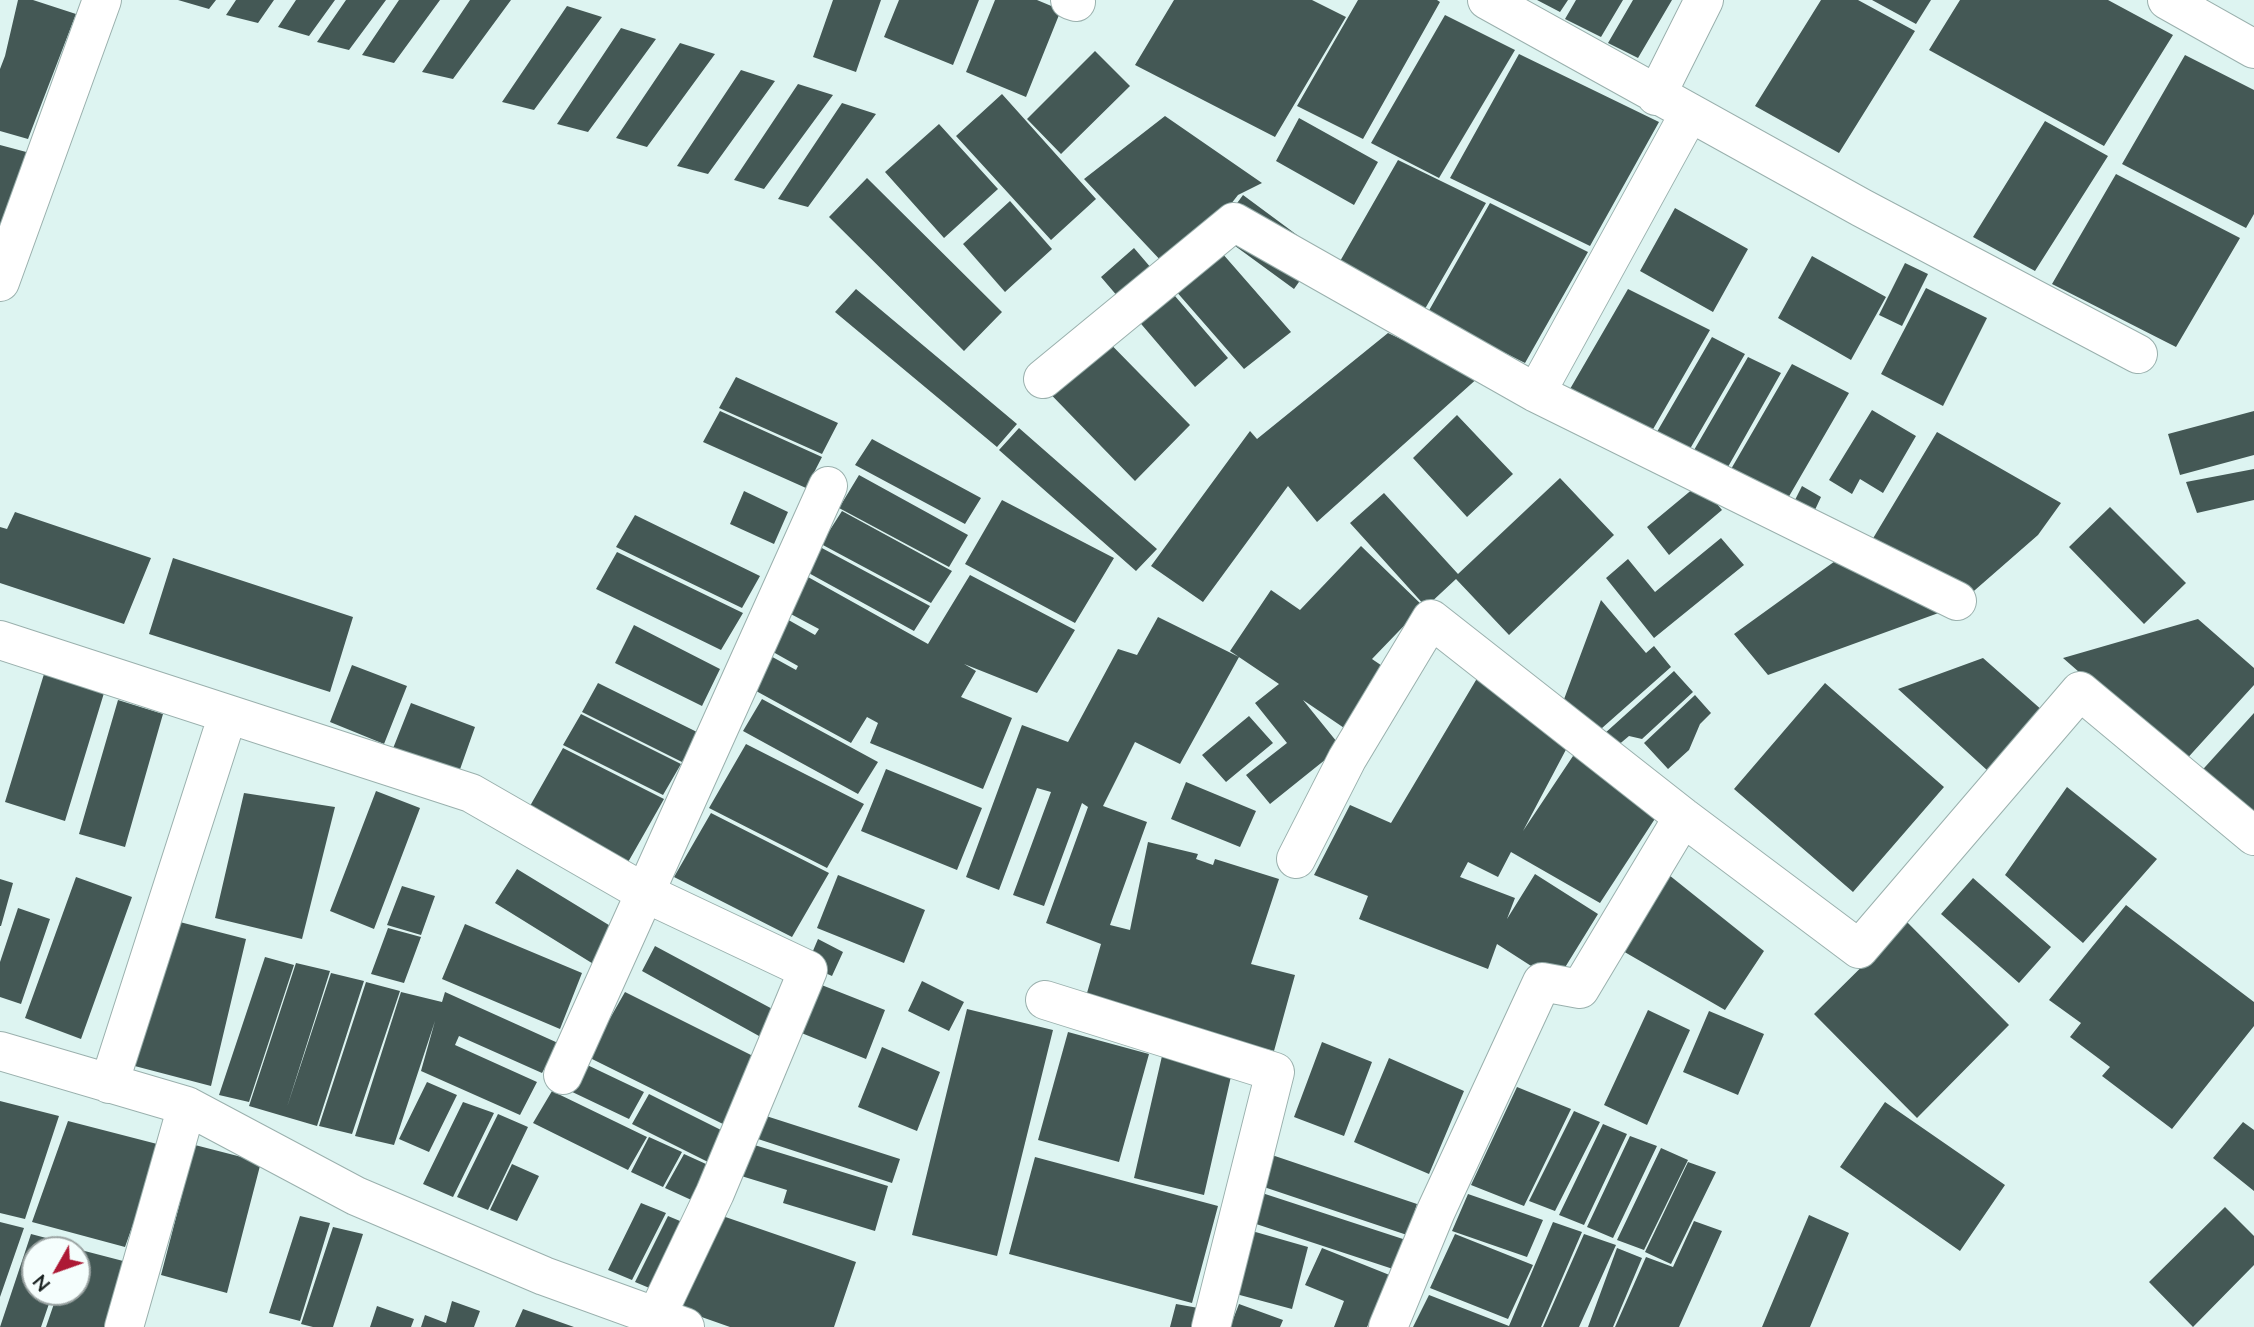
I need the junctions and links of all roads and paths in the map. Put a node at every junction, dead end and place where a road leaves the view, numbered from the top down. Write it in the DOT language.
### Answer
graph roads {
  1 [pos="102,0"];
  2 [pos="1487,0"];
  3 [pos="1704,0"];
  4 [pos="2167,0"];
  5 [pos="2254,49"];
  6 [pos="1656,96"];
  7 [pos="1689,114"];
  8 [pos="0,282"];
  9 [pos="2138,354"];
  10 [pos="1043,379"];
  11 [pos="1536,393"];
  12 [pos="828,486"];
  13 [pos="1958,601"];
  14 [pos="0,640"];
  15 [pos="228,714"];
  16 [pos="1683,817"];
  17 [pos="2254,836"];
  18 [pos="1296,859"];
  19 [pos="645,893"];
  20 [pos="1045,1000"];
  21 [pos="0,1051"];
  22 [pos="563,1075"];
  23 [pos="109,1084"];
  24 [pos="187,1106"];
  25 [pos="671,1322"];
  26 [pos="124,1327"];
  27 [pos="1211,1327"];
  28 [pos="1388,1327"];
  1 -- 8 [label="street"];
  2 -- 6 [label="street"];
  3 -- 6 [label="street"];
  4 -- 5 [label="street"];
  6 -- 7 [label="street"];
  7 -- 9 [label="street"];
  7 -- 11 [label="street"];
  10 -- 11 [label="street"];
  11 -- 13 [label="street"];
  12 -- 19 [label="street"];
  14 -- 15 [label="street"];
  15 -- 19 [label="street"];
  15 -- 23 [label="street"];
  16 -- 17 [label="street"];
  16 -- 18 [label="street"];
  16 -- 28 [label="street"];
  19 -- 22 [label="street"];
  19 -- 25 [label="street"];
  20 -- 27 [label="street"];
  21 -- 23 [label="street"];
  23 -- 24 [label="street"];
  24 -- 25 [label="street"];
  24 -- 26 [label="street"];
}
